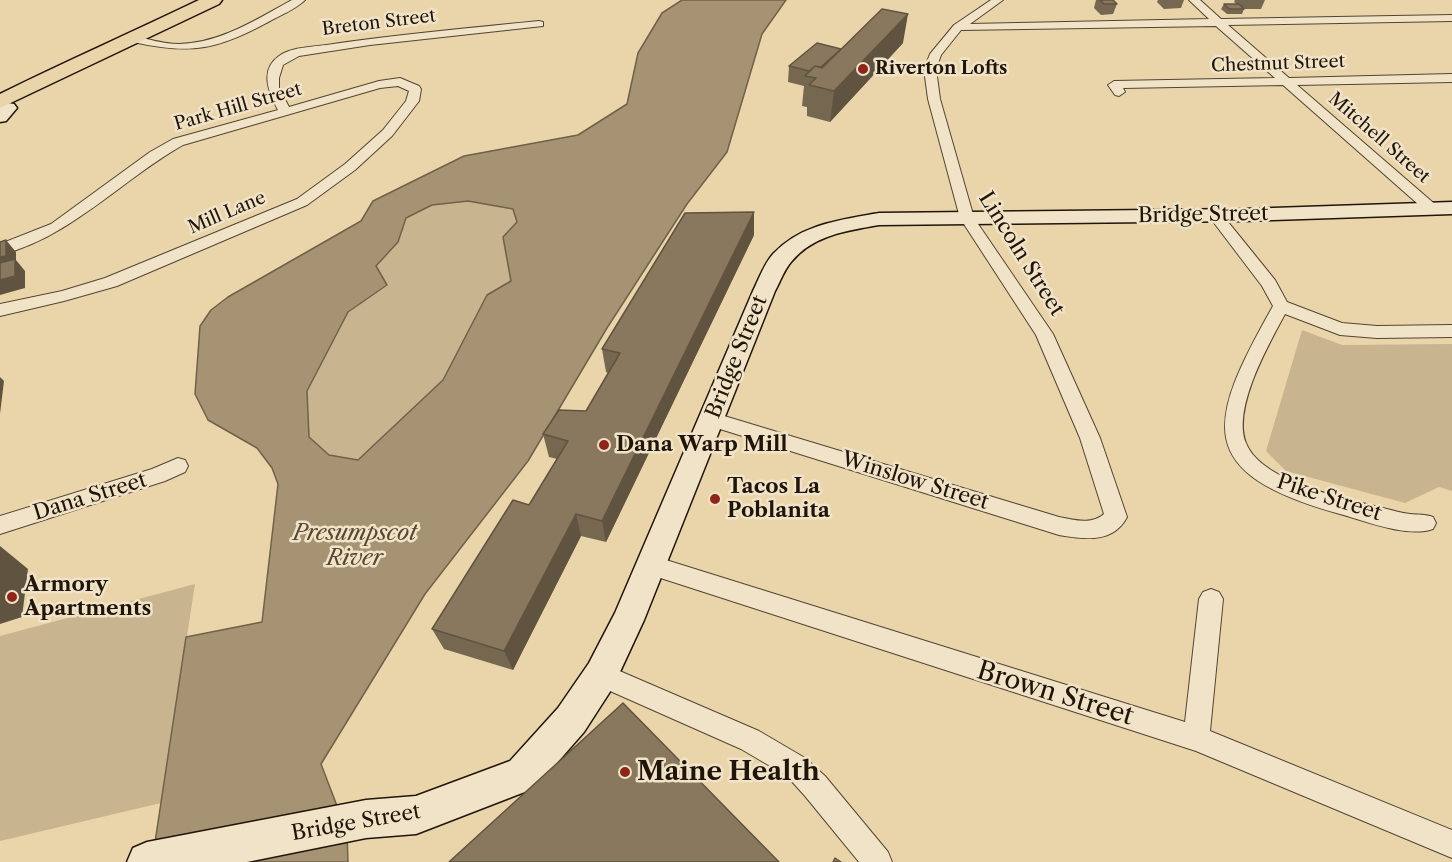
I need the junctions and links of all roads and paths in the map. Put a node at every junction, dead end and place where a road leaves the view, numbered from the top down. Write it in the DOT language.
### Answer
graph roads {
  1 [pos="213,0"];
  2 [pos="300,0"];
  3 [pos="999,0"];
  4 [pos="1194,0"];
  5 [pos="1452,18"];
  6 [pos="1219,23"];
  7 [pos="539,24"];
  8 [pos="958,27"];
  9 [pos="134,39"];
  10 [pos="1452,78"];
  11 [pos="1284,82"];
  12 [pos="406,85"];
  13 [pos="1119,92"];
  14 [pos="2,110"];
  15 [pos="285,111"];
  16 [pos="1442,208"];
  17 [pos="1215,215"];
  18 [pos="967,218"];
  19 [pos="0,250"];
  20 [pos="1281,306"];
  21 [pos="0,310"];
  22 [pos="1452,332"];
  23 [pos="711,418"];
  24 [pos="178,466"];
  25 [pos="1116,517"];
  26 [pos="1425,523"];
  27 [pos="0,525"];
  28 [pos="650,565"];
  29 [pos="1211,599"];
  30 [pos="601,675"];
  31 [pos="1196,738"];
  32 [pos="1452,844"];
  33 [pos="147,862"];
  34 [pos="878,862"];
  1 -- 9 [label="highway"];
  2 -- 9 [label="street"];
  3 -- 8 [label="street, Lincoln Street"];
  4 -- 6 [label="street, Mitchell Street"];
  5 -- 6 [label="street"];
  6 -- 8 [label="street"];
  6 -- 11 [label="street, Mitchell Street"];
  7 -- 15 [label="street, Breton Street"];
  8 -- 18 [label="street, Lincoln Street"];
  9 -- 14 [label="highway"];
  10 -- 11 [label="street, Chestnut Street"];
  11 -- 13 [label="street, Chestnut Street"];
  11 -- 16 [label="street, Mitchell Street"];
  12 -- 15 [label="street, Park Hill Street"];
  12 -- 21 [label="street, Mill Lane"];
  15 -- 19 [label="street, Park Hill Street"];
  16 -- 17 [label="street, Bridge Street"];
  17 -- 18 [label="street, Bridge Street"];
  17 -- 20 [label="street"];
  18 -- 23 [label="street, Bridge Street"];
  18 -- 25 [label="street, Lincoln Street"];
  20 -- 22 [label="street"];
  20 -- 26 [label="street, Pike Street"];
  23 -- 25 [label="street, Winslow Street"];
  23 -- 28 [label="street, Bridge Street"];
  24 -- 27 [label="street, Dana Street"];
  28 -- 30 [label="street, Bridge Street"];
  28 -- 31 [label="street, Brown Street"];
  29 -- 31 [label="street"];
  30 -- 33 [label="street, Bridge Street"];
  30 -- 34 [label="street"];
  31 -- 32 [label="street, Brown Street"];
}
